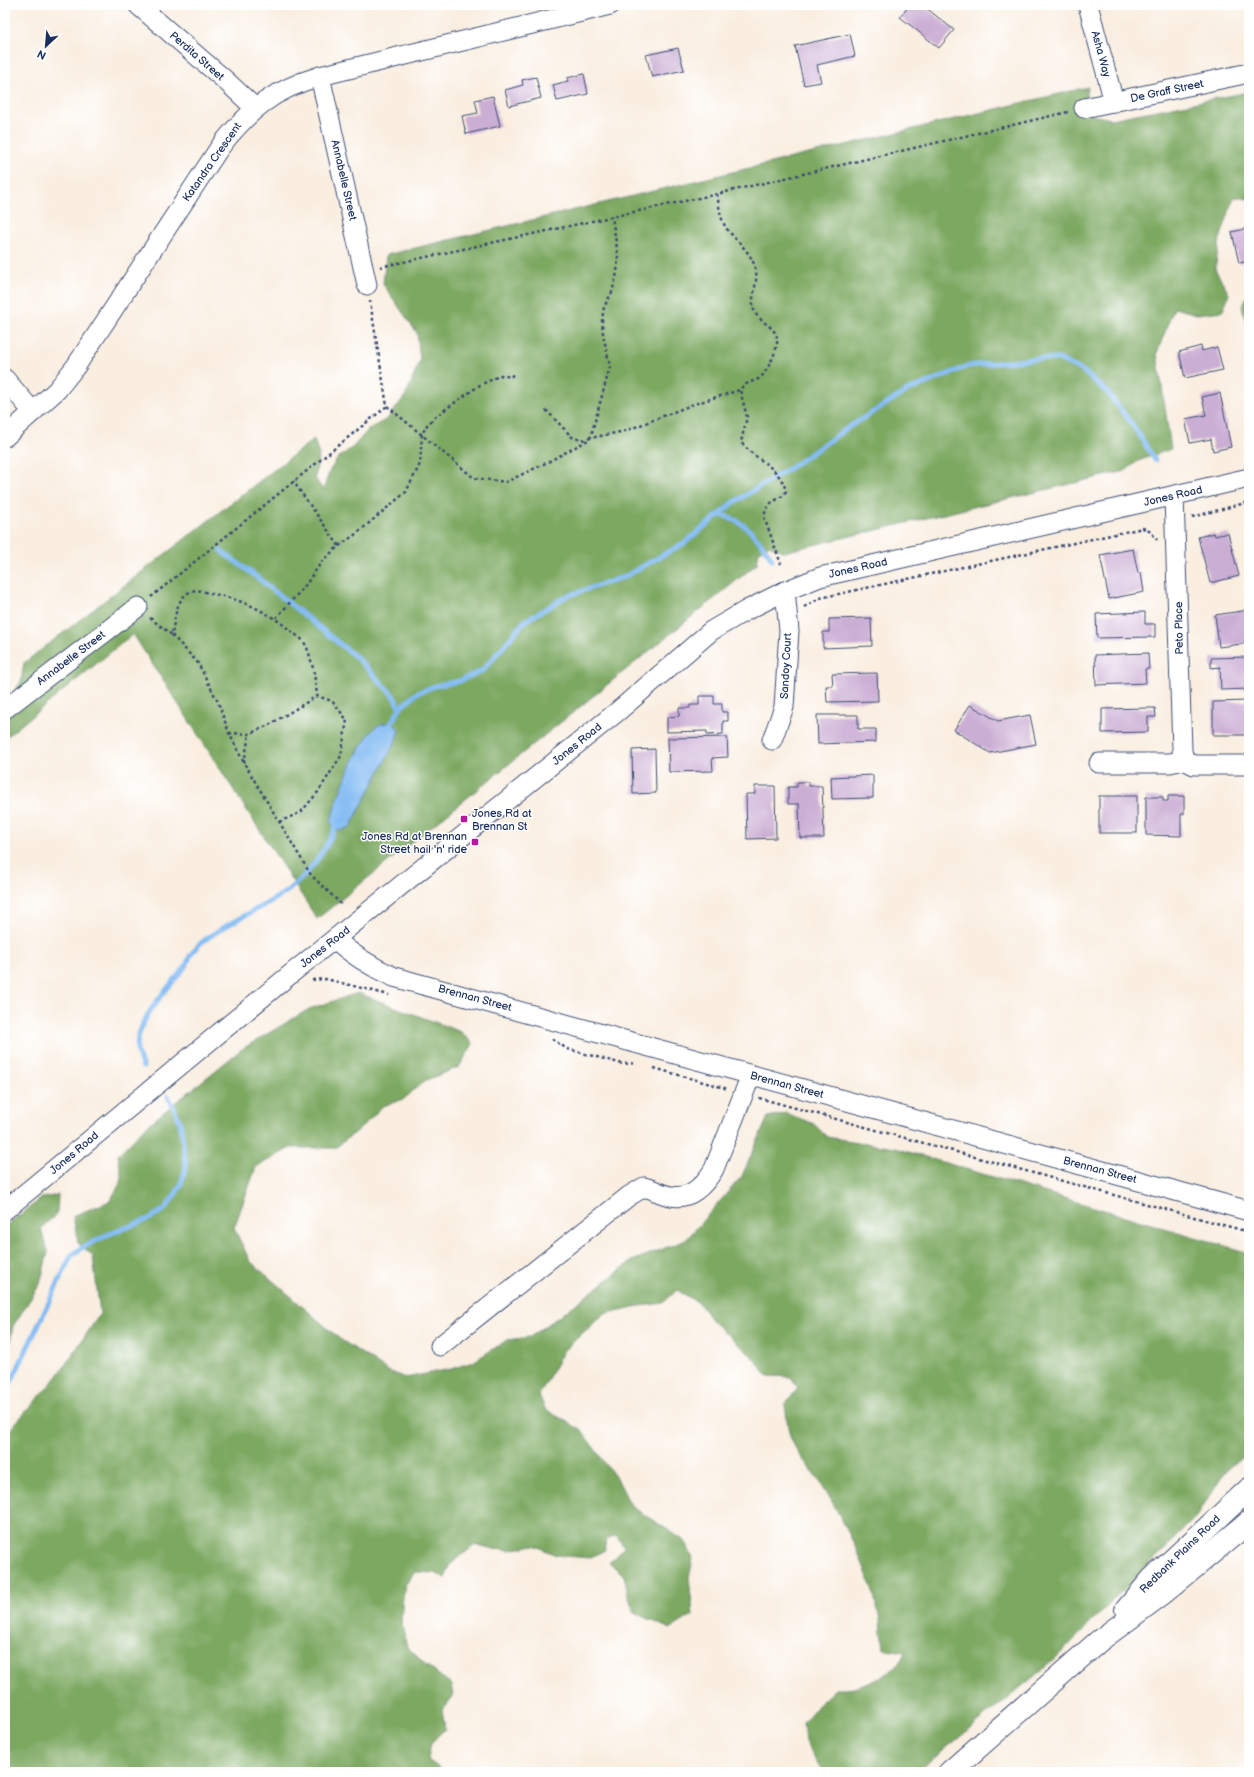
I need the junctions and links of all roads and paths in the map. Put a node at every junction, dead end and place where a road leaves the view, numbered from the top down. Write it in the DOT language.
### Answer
graph roads {
  1 [pos="138,5"];
  2 [pos="610,5"];
  3 [pos="1088,5"];
  4 [pos="1249,73"];
  5 [pos="320,76"];
  6 [pos="1114,102"];
  7 [pos="255,108"];
  8 [pos="1084,108"];
  9 [pos="717,194"];
  10 [pos="612,217"];
  11 [pos="366,278"];
  12 [pos="513,374"];
  13 [pos="5,379"];
  14 [pos="740,390"];
  15 [pos="386,406"];
  16 [pos="546,410"];
  17 [pos="33,412"];
  18 [pos="422,434"];
  19 [pos="5,436"];
  20 [pos="590,439"];
  21 [pos="1249,478"];
  22 [pos="293,481"];
  23 [pos="1174,496"];
  24 [pos="1249,502"];
  25 [pos="1189,517"];
  26 [pos="1177,544"];
  27 [pos="339,546"];
  28 [pos="780,564"];
  29 [pos="784,591"];
  30 [pos="138,607"];
  31 [pos="802,608"];
  32 [pos="276,618"];
  33 [pos="172,635"];
  34 [pos="317,696"];
  35 [pos="5,709"];
  36 [pos="229,733"];
  37 [pos="250,734"];
  38 [pos="772,740"];
  39 [pos="1184,760"];
  40 [pos="244,763"];
  41 [pos="1099,763"];
  42 [pos="1249,765"];
  43 [pos="278,822"];
  44 [pos="341,904"];
  45 [pos="335,939"];
  46 [pos="751,1075"];
  47 [pos="5,1210"];
  48 [pos="1249,1211"];
  49 [pos="440,1346"];
  50 [pos="1249,1489"];
  51 [pos="1249,1522"];
  52 [pos="1099,1641"];
  53 [pos="950,1772"];
  1 -- 7 [label="street, Perdita Street"];
  2 -- 5 [label="street, Katandra Crescent"];
  3 -- 6 [label="street, Asha Way"];
  4 -- 6 [label="street, De Graff Street"];
  5 -- 7 [label="street, Katandra Crescent"];
  5 -- 11 [label="street, Annabelle Street"];
  6 -- 8 [label="street, De Graff Street"];
  7 -- 17 [label="street, Katandra Crescent"];
  8 -- 9 [label="path"];
  9 -- 10 [label="path"];
  9 -- 14 [label="path"];
  10 -- 11 [label="path"];
  10 -- 20 [label="path"];
  11 -- 15 [label="path"];
  12 -- 18 [label="path"];
  13 -- 17 [label="street"];
  14 -- 20 [label="path"];
  14 -- 28 [label="path"];
  15 -- 18 [label="path"];
  15 -- 22 [label="path"];
  16 -- 20 [label="path"];
  17 -- 19 [label="street, Katandra Crescent"];
  18 -- 20 [label="path"];
  18 -- 27 [label="path"];
  21 -- 23 [label="street, Jones Road"];
  22 -- 27 [label="path"];
  22 -- 30 [label="path"];
  23 -- 26 [label="street, Peto Place"];
  23 -- 29 [label="street, Jones Road"];
  24 -- 25 [label="path"];
  26 -- 31 [label="path"];
  26 -- 39 [label="street, Peto Place"];
  27 -- 32 [label="path"];
  29 -- 38 [label="street, Sandoy Court"];
  29 -- 45 [label="street, Jones Road"];
  30 -- 33 [label="path"];
  30 -- 35 [label="street, Annabelle Street"];
  32 -- 33 [label="path"];
  32 -- 34 [label="path"];
  33 -- 36 [label="path"];
  34 -- 37 [label="path"];
  34 -- 43 [label="path"];
  36 -- 37 [label="path"];
  36 -- 40 [label="path"];
  37 -- 40 [label="path"];
  39 -- 41 [label="street"];
  39 -- 42 [label="street"];
  40 -- 43 [label="path"];
  43 -- 44 [label="path"];
  45 -- 46 [label="street, Brennan Street"];
  45 -- 47 [label="street, Jones Road"];
  46 -- 48 [label="street, Brennan Street"];
  46 -- 49 [label="street"];
  50 -- 52 [label="main road, Redbank Plains Road"];
  51 -- 52 [label="main road, Redbank Plains Road"];
  52 -- 53 [label="main road, Redbank Plains Road"];
}
